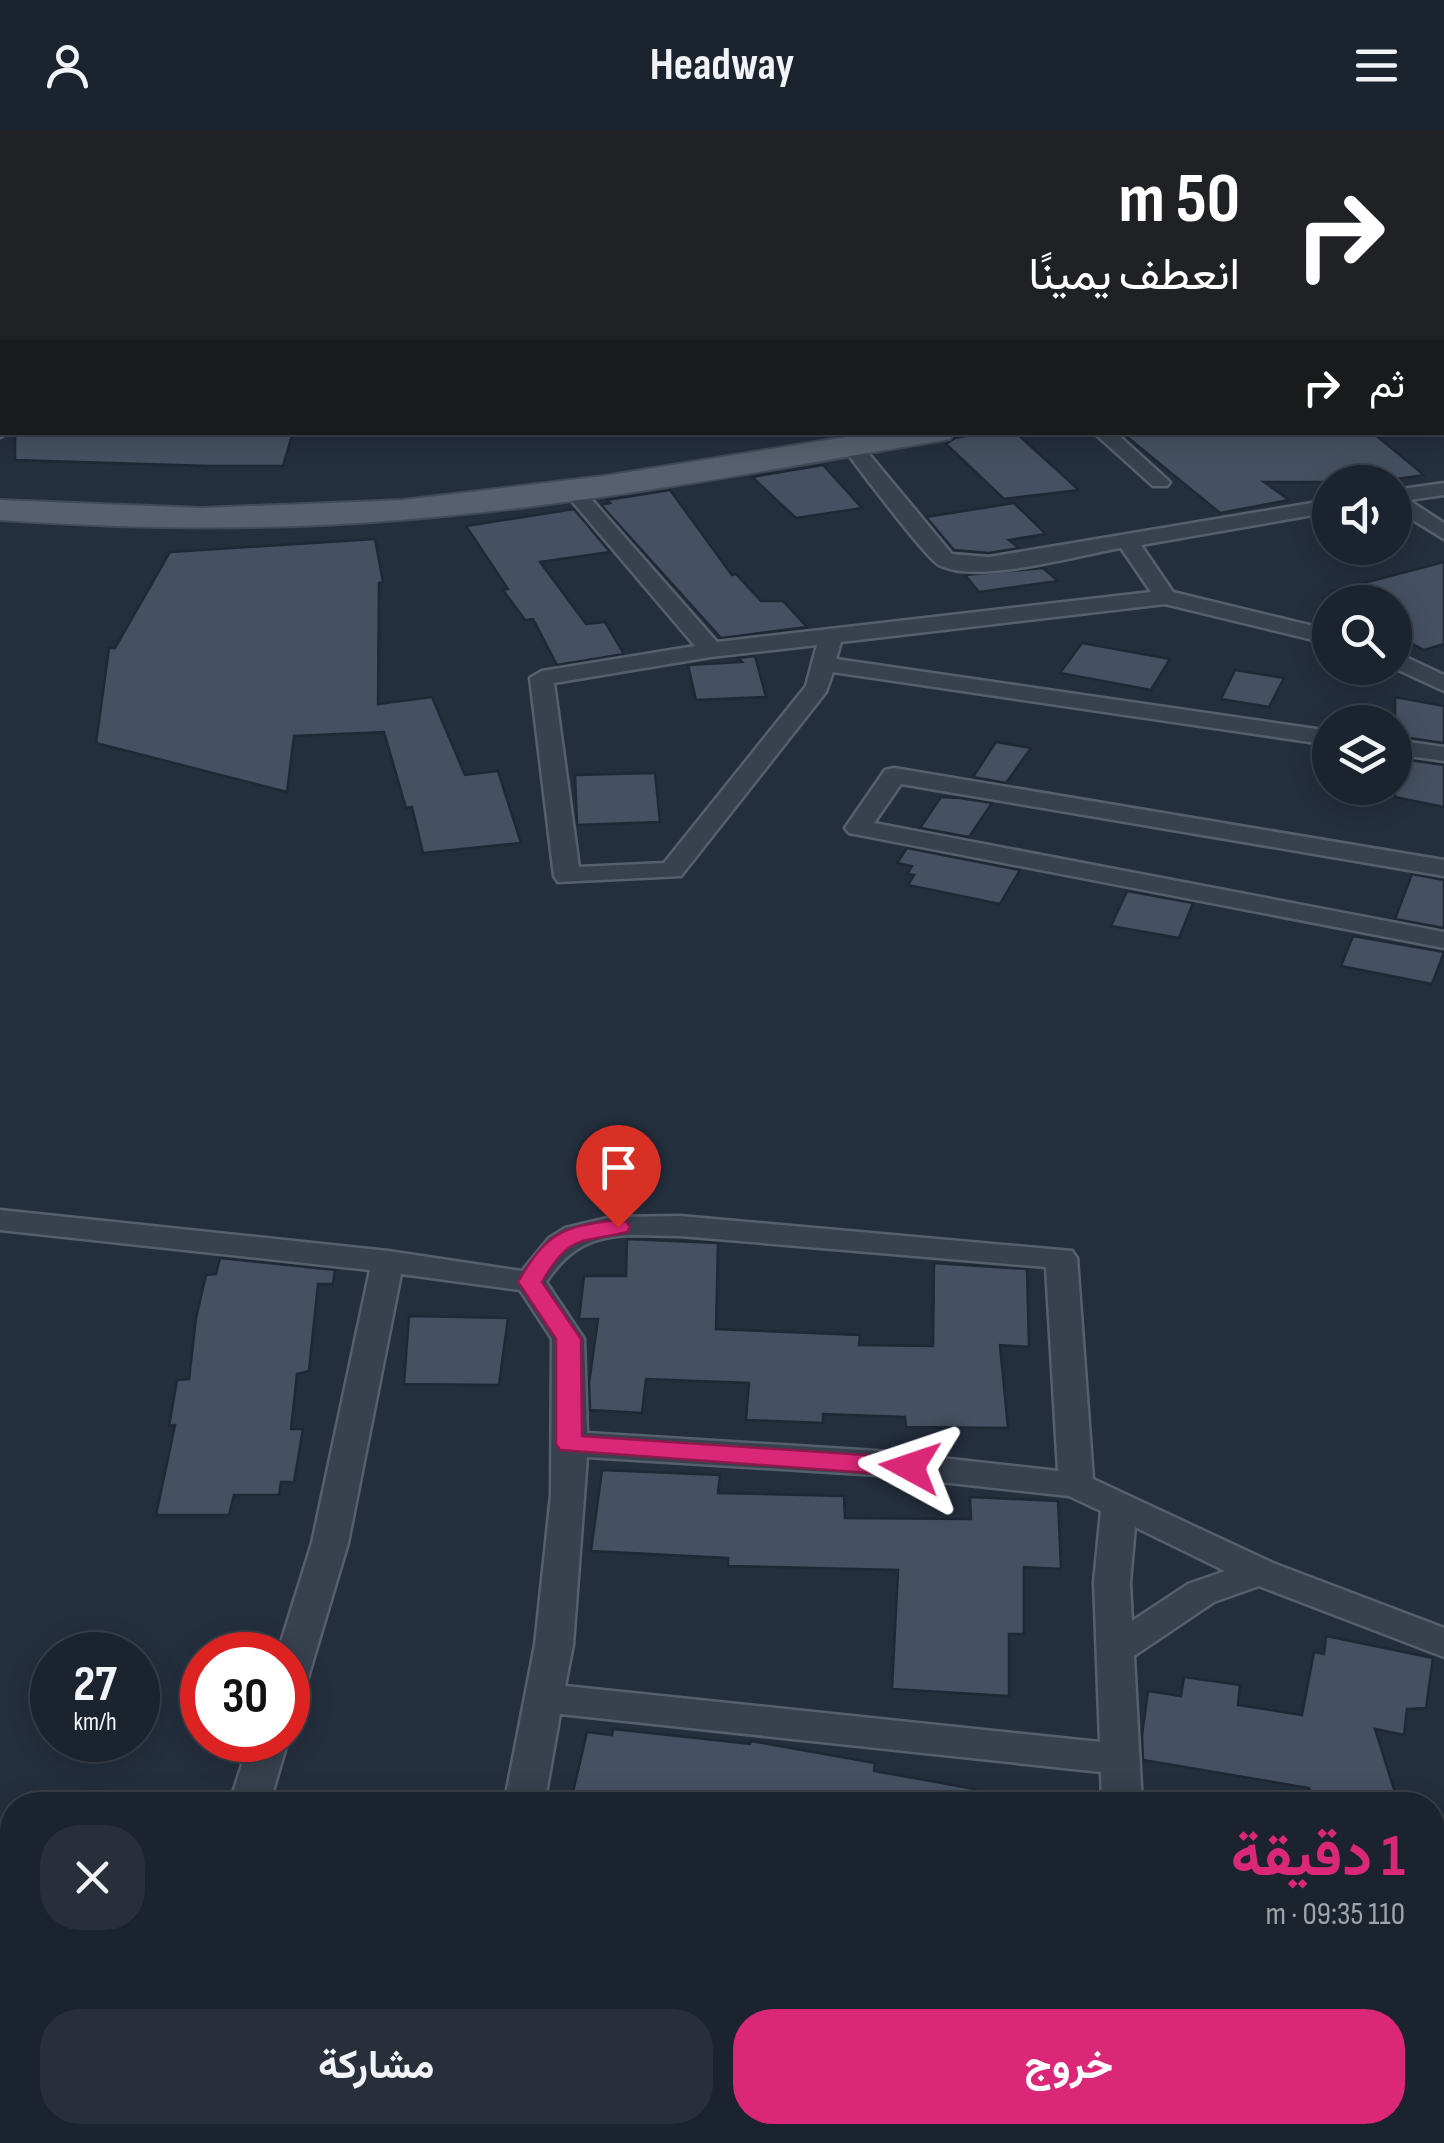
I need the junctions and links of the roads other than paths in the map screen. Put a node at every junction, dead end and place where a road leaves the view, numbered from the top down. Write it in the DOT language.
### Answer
graph roads {
  1 [pos="790,435"];
  2 [pos="920,435"];
  3 [pos="1106,435"];
  4 [pos="852,446"];
  5 [pos="1160,482"];
  6 [pos="572,488"];
  7 [pos="0,489"];
  8 [pos="1444,489"];
  9 [pos="1412,495"];
  10 [pos="1312,509"];
  11 [pos="0,510"];
  12 [pos="1412,510"];
  13 [pos="1444,534"];
  14 [pos="1127,540"];
  15 [pos="1164,596"];
  16 [pos="1312,633"];
  17 [pos="830,638"];
  18 [pos="711,650"];
  19 [pos="824,664"];
  20 [pos="1412,668"];
  21 [pos="1444,684"];
  22 [pos="1312,735"];
  23 [pos="1412,749"];
  24 [pos="1444,754"];
  25 [pos="1444,868"];
  26 [pos="1444,940"];
  27 [pos="0,1220"];
  28 [pos="388,1261"];
  29 [pos="530,1282"];
  30 [pos="570,1444"];
  31 [pos="1076,1485"];
  32 [pos="1119,1505"];
  33 [pos="1260,1572"];
  34 [pos="303,1632"];
  35 [pos="1444,1643"];
  36 [pos="1114,1651"];
  37 [pos="545,1698"];
  38 [pos="1120,1759"];
  39 [pos="262,1762"];
  40 [pos="253,1792"];
  41 [pos="527,1792"];
  42 [pos="1121,1792"];
  1 -- 7 [label="main road"];
  2 -- 4 [label="main road"];
  3 -- 5 [label="street"];
  4 -- 6 [label="main road"];
  4 -- 14 [label="street"];
  6 -- 11 [label="main road"];
  6 -- 18 [label="street"];
  8 -- 9 [label="street"];
  10 -- 14 [label="street"];
  12 -- 13 [label="street"];
  14 -- 15 [label="street"];
  15 -- 16 [label="street"];
  15 -- 17 [label="street"];
  17 -- 18 [label="street"];
  17 -- 19 [label="street"];
  18 -- 19 [label="street"];
  19 -- 22 [label="street"];
  20 -- 21 [label="street"];
  23 -- 24 [label="street"];
  25 -- 26 [label="street"];
  27 -- 28 [label="street"];
  28 -- 29 [label="street"];
  28 -- 34 [label="street"];
  29 -- 30 [label="street"];
  29 -- 31 [label="street"];
  30 -- 31 [label="street"];
  30 -- 37 [label="street"];
  31 -- 32 [label="street"];
  32 -- 33 [label="street"];
  32 -- 36 [label="street"];
  33 -- 35 [label="street"];
  33 -- 36 [label="street"];
  36 -- 38 [label="street"];
  37 -- 38 [label="street"];
  37 -- 41 [label="street"];
  38 -- 42 [label="street"];
  39 -- 40 [label="street"];
}
